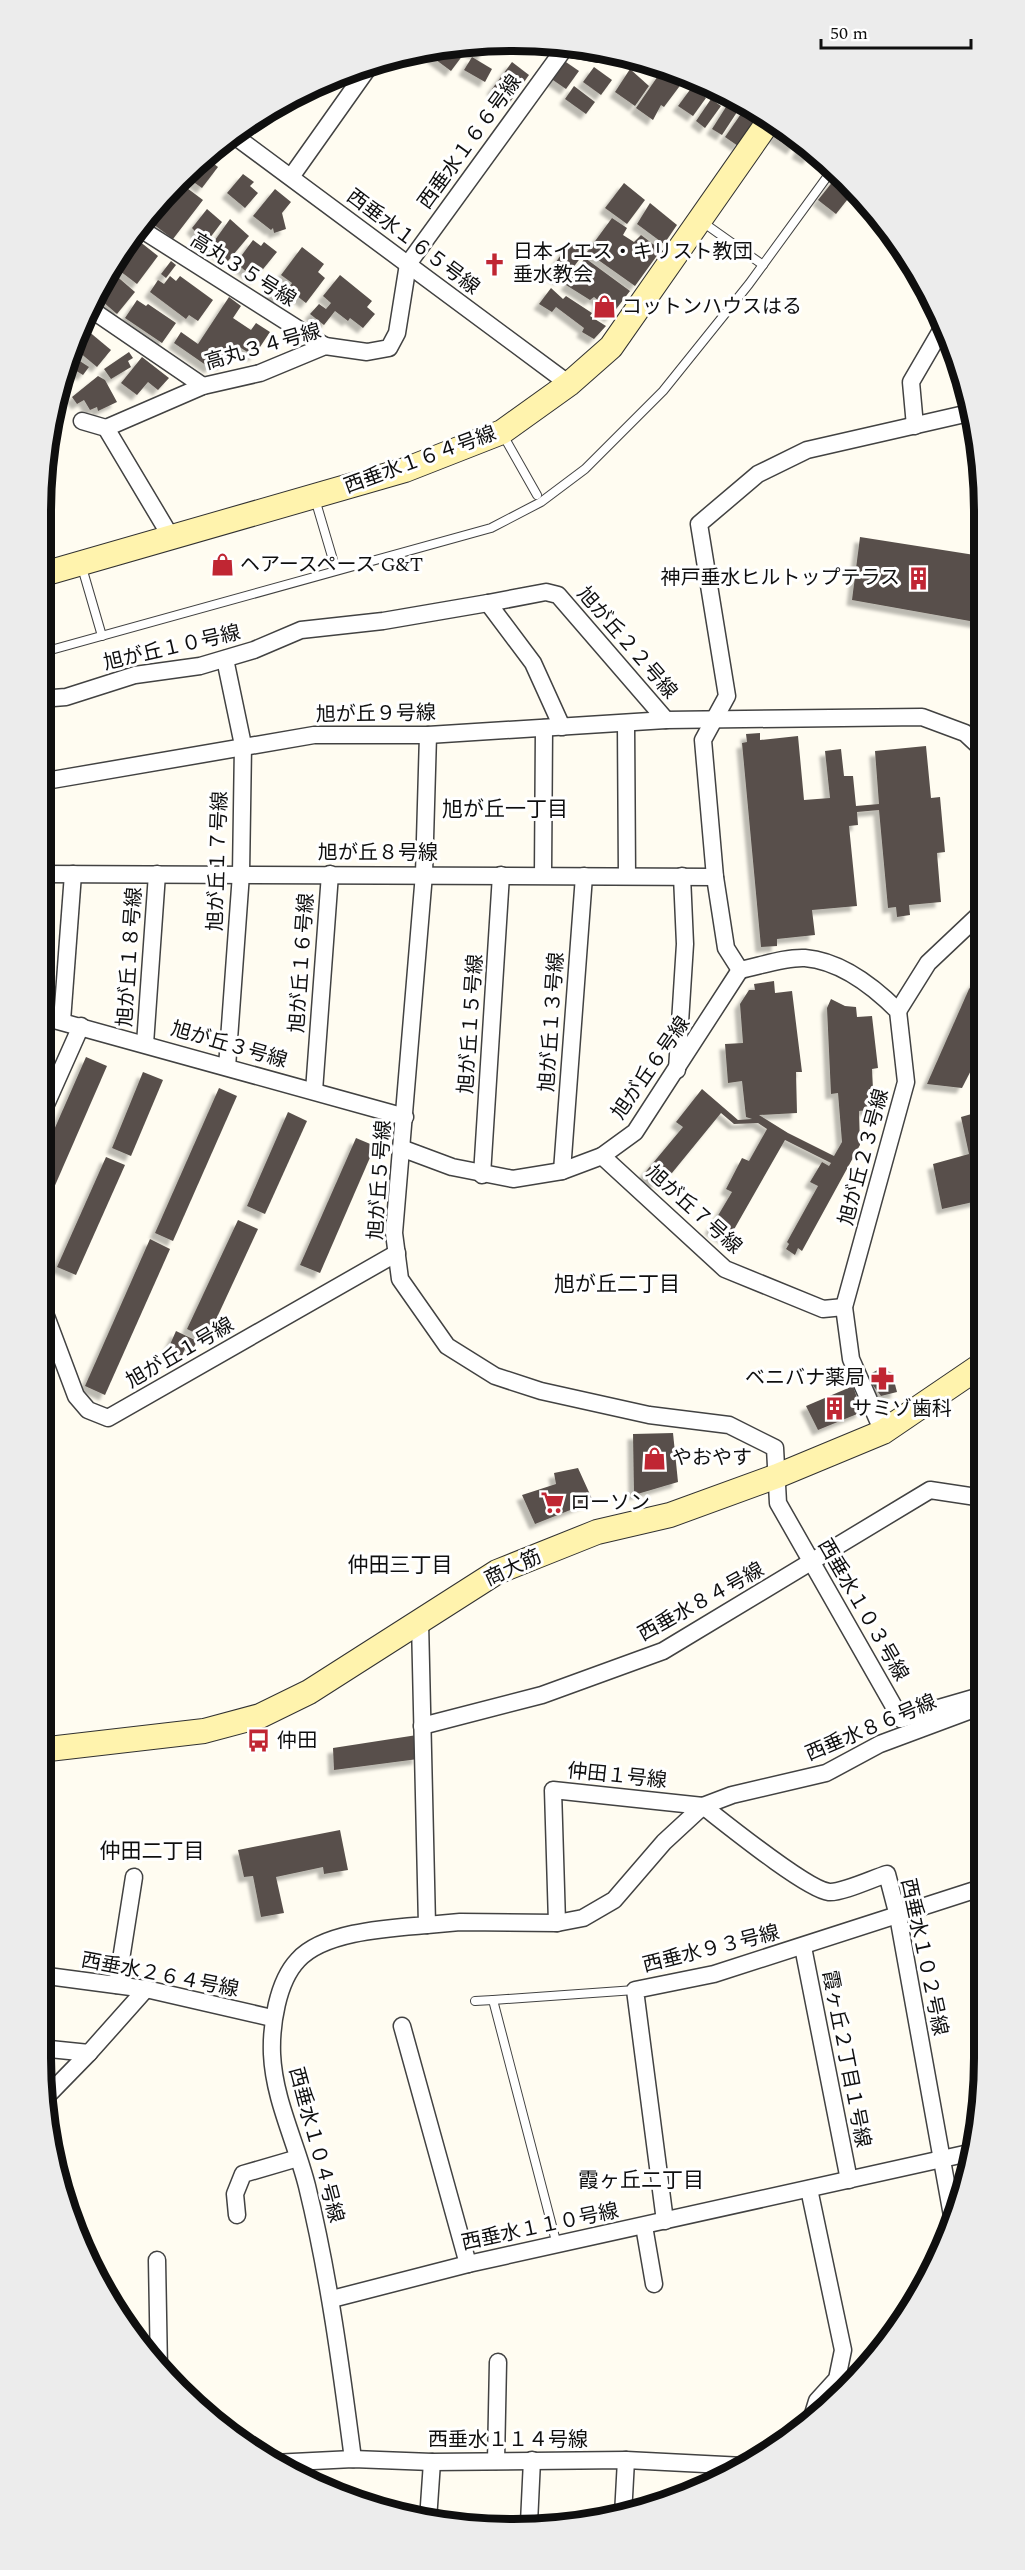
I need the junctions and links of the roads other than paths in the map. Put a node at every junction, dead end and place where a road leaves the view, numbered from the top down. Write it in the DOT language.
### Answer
graph roads {
  1 [pos="560,54"];
  2 [pos="363,75"];
  3 [pos="765,127"];
  4 [pos="240,140"];
  5 [pos="828,176"];
  6 [pos="291,177"];
  7 [pos="700,220"];
  8 [pos="146,232"];
  9 [pos="408,264"];
  10 [pos="763,265"];
  11 [pos="96,315"];
  12 [pos="938,335"];
  13 [pos="325,346"];
  14 [pos="568,384"];
  15 [pos="203,386"];
  16 [pos="963,414"];
  17 [pos="82,421"];
  18 [pos="915,426"];
  19 [pos="106,428"];
  20 [pos="502,432"];
  21 [pos="537,495"];
  22 [pos="314,496"];
  23 [pos="171,537"];
  24 [pos="80,564"];
  25 [pos="336,570"];
  26 [pos="51,572"];
  27 [pos="488,603"];
  28 [pos="102,636"];
  29 [pos="51,650"];
  30 [pos="225,659"];
  31 [pos="51,698"];
  32 [pos="716,718"];
  33 [pos="666,720"];
  34 [pos="626,724"];
  35 [pos="562,727"];
  36 [pos="544,728"];
  37 [pos="428,735"];
  38 [pos="974,741"];
  39 [pos="243,745"];
  40 [pos="51,780"];
  41 [pos="51,874"];
  42 [pos="73,874"];
  43 [pos="157,874"];
  44 [pos="241,874"];
  45 [pos="330,874"];
  46 [pos="424,874"];
  47 [pos="501,875"];
  48 [pos="543,875"];
  49 [pos="584,876"];
  50 [pos="627,876"];
  51 [pos="682,876"];
  52 [pos="715,877"];
  53 [pos="974,920"];
  54 [pos="740,970"];
  55 [pos="898,1011"];
  56 [pos="51,1018"];
  57 [pos="62,1021"];
  58 [pos="81,1026"];
  59 [pos="145,1044"];
  60 [pos="227,1067"];
  61 [pos="677,1071"];
  62 [pos="314,1091"];
  63 [pos="51,1093"];
  64 [pos="405,1117"];
  65 [pos="401,1148"];
  66 [pos="602,1156"];
  67 [pos="562,1171"];
  68 [pos="482,1175"];
  69 [pos="397,1253"];
  70 [pos="844,1307"];
  71 [pos="51,1329"];
  72 [pos="974,1370"];
  73 [pos="883,1432"];
  74 [pos="777,1476"];
  75 [pos="974,1497"];
  76 [pos="812,1562"];
  77 [pos="420,1622"];
  78 [pos="974,1698"];
  79 [pos="974,1710"];
  80 [pos="423,1726"];
  81 [pos="51,1749"];
  82 [pos="703,1806"];
  83 [pos="134,1877"];
  84 [pos="974,1890"];
  85 [pos="898,1916"];
  86 [pos="557,1923"];
  87 [pos="427,1925"];
  88 [pos="803,1947"];
  89 [pos="51,1976"];
  90 [pos="117,1985"];
  91 [pos="146,1989"];
  92 [pos="635,1990"];
  93 [pos="493,2000"];
  94 [pos="475,2001"];
  95 [pos="272,2018"];
  96 [pos="402,2026"];
  97 [pos="51,2049"];
  98 [pos="89,2053"];
  99 [pos="52,2091"];
  100 [pos="963,2154"];
  101 [pos="298,2158"];
  102 [pos="942,2159"];
  103 [pos="849,2180"];
  104 [pos="809,2189"];
  105 [pos="950,2205"];
  106 [pos="237,2214"];
  107 [pos="665,2221"];
  108 [pos="645,2226"];
  109 [pos="557,2245"];
  110 [pos="156,2260"];
  111 [pos="468,2264"];
  112 [pos="654,2284"];
  113 [pos="332,2299"];
  114 [pos="159,2353"];
  115 [pos="498,2362"];
  116 [pos="816,2405"];
  117 [pos="353,2459"];
  118 [pos="532,2460"];
  119 [pos="627,2460"];
  120 [pos="496,2461"];
  121 [pos="291,2462"];
  122 [pos="432,2462"];
  123 [pos="728,2465"];
  124 [pos="624,2505"];
  125 [pos="429,2511"];
  126 [pos="529,2518"];
  1 -- 9 [label="street, 西垂水１６６号線"];
  2 -- 6 [label="street"];
  3 -- 7 [label="street, 西垂水１６４号線"];
  4 -- 6 [label="street, 西垂水１６５号線"];
  5 -- 10 [label="lane"];
  6 -- 9 [label="street, 西垂水１６５号線"];
  7 -- 10 [label="lane"];
  7 -- 14 [label="street, 西垂水１６４号線"];
  8 -- 13 [label="street, 高丸３５号線"];
  9 -- 13 [label="street, 高丸３４号線"];
  9 -- 14 [label="street, 西垂水１６５号線"];
  10 -- 25 [label="lane"];
  11 -- 15 [label="street"];
  12 -- 18 [label="street"];
  13 -- 15 [label="street, 高丸３４号線"];
  14 -- 20 [label="street, 西垂水１６４号線"];
  15 -- 19 [label="street, 高丸３４号線"];
  16 -- 18 [label="street"];
  17 -- 19 [label="street"];
  18 -- 32 [label="street"];
  19 -- 23 [label="street"];
  20 -- 21 [label="lane"];
  20 -- 22 [label="street, 西垂水１６４号線"];
  22 -- 23 [label="street, 西垂水１６４号線"];
  22 -- 25 [label="lane"];
  23 -- 24 [label="street, 西垂水１６４号線"];
  24 -- 26 [label="street, 西垂水１６４号線"];
  24 -- 28 [label="lane"];
  25 -- 28 [label="lane"];
  27 -- 30 [label="street, 旭が丘１０号線"];
  27 -- 33 [label="street, 旭が丘２２号線"];
  27 -- 35 [label="street"];
  28 -- 29 [label="lane"];
  30 -- 31 [label="street, 旭が丘１０号線"];
  30 -- 39 [label="street, 旭が丘１７号線"];
  32 -- 33 [label="street, 旭が丘９号線"];
  32 -- 38 [label="street, 旭が丘９号線"];
  32 -- 52 [label="street"];
  33 -- 34 [label="street, 旭が丘９号線"];
  34 -- 35 [label="street, 旭が丘９号線"];
  34 -- 50 [label="street"];
  35 -- 36 [label="street, 旭が丘９号線"];
  36 -- 37 [label="street, 旭が丘９号線"];
  36 -- 48 [label="street"];
  37 -- 39 [label="street, 旭が丘９号線"];
  37 -- 46 [label="street, 旭が丘５号線"];
  39 -- 40 [label="street, 旭が丘９号線"];
  39 -- 44 [label="street, 旭が丘１７号線"];
  41 -- 42 [label="street, 旭が丘８号線"];
  42 -- 43 [label="street, 旭が丘８号線"];
  42 -- 57 [label="street"];
  43 -- 44 [label="street, 旭が丘８号線"];
  43 -- 59 [label="street, 旭が丘１８号線"];
  44 -- 45 [label="street, 旭が丘８号線"];
  44 -- 60 [label="street, 旭が丘１７号線"];
  45 -- 46 [label="street, 旭が丘８号線"];
  45 -- 62 [label="street, 旭が丘１６号線"];
  46 -- 47 [label="street, 旭が丘８号線"];
  46 -- 64 [label="street, 旭が丘５号線"];
  47 -- 48 [label="street, 旭が丘８号線"];
  47 -- 68 [label="street, 旭が丘１５号線"];
  48 -- 49 [label="street, 旭が丘８号線"];
  49 -- 50 [label="street, 旭が丘８号線"];
  49 -- 67 [label="street, 旭が丘１３号線"];
  50 -- 51 [label="street, 旭が丘８号線"];
  51 -- 52 [label="street, 旭が丘８号線"];
  51 -- 61 [label="street"];
  52 -- 54 [label="street"];
  53 -- 55 [label="street"];
  54 -- 55 [label="street"];
  54 -- 61 [label="street, 旭が丘６号線"];
  55 -- 70 [label="street, 旭が丘２３号線"];
  56 -- 57 [label="street, 旭が丘３号線"];
  57 -- 58 [label="street, 旭が丘３号線"];
  58 -- 59 [label="street, 旭が丘３号線"];
  58 -- 63 [label="street"];
  59 -- 60 [label="street, 旭が丘３号線"];
  60 -- 62 [label="street, 旭が丘３号線"];
  61 -- 66 [label="street, 旭が丘６号線"];
  62 -- 64 [label="street, 旭が丘３号線"];
  64 -- 65 [label="street, 旭が丘５号線"];
  65 -- 68 [label="street, 旭が丘６号線"];
  65 -- 69 [label="street, 旭が丘５号線"];
  66 -- 67 [label="street, 旭が丘６号線"];
  66 -- 70 [label="street, 旭が丘７号線"];
  67 -- 68 [label="street, 旭が丘６号線"];
  69 -- 71 [label="street, 旭が丘１号線"];
  69 -- 74 [label="street, 旭が丘５号線"];
  70 -- 73 [label="street"];
  72 -- 73 [label="street, 商大筋"];
  73 -- 74 [label="street, 商大筋"];
  74 -- 76 [label="street, 西垂水１０３号線"];
  74 -- 77 [label="street, 商大筋"];
  75 -- 76 [label="street, 西垂水８４号線"];
  76 -- 78 [label="street, 西垂水１０３号線"];
  76 -- 80 [label="street, 西垂水８４号線"];
  77 -- 80 [label="street"];
  77 -- 81 [label="street, 商大筋"];
  79 -- 82 [label="street, 西垂水８６号線"];
  80 -- 87 [label="street"];
  82 -- 85 [label="street, 西垂水１０２号線"];
  82 -- 86 [label="street, 西垂水８６号線"];
  82 -- 86 [label="street, 仲田１号線"];
  83 -- 90 [label="street"];
  84 -- 85 [label="street, 西垂水９３号線"];
  85 -- 88 [label="street, 西垂水９３号線"];
  85 -- 102 [label="street, 西垂水１０２号線"];
  86 -- 87 [label="street, 西垂水８６号線"];
  87 -- 95 [label="street, 西垂水１０４号線"];
  88 -- 92 [label="street, 西垂水９３号線"];
  88 -- 103 [label="street, 霞ヶ丘２丁目１号線"];
  89 -- 90 [label="street, 西垂水２６４号線"];
  90 -- 91 [label="street, 西垂水２６４号線"];
  91 -- 95 [label="street, 西垂水２６４号線"];
  91 -- 98 [label="street"];
  92 -- 93 [label="lane"];
  92 -- 107 [label="street, 西垂水９３号線"];
  93 -- 94 [label="lane"];
  93 -- 109 [label="lane"];
  95 -- 101 [label="street, 西垂水１０４号線"];
  96 -- 111 [label="street"];
  97 -- 98 [label="street"];
  98 -- 99 [label="street"];
  100 -- 102 [label="street, 西垂水１１０号線"];
  101 -- 106 [label="street"];
  101 -- 113 [label="street, 西垂水１０４号線"];
  102 -- 103 [label="street, 西垂水１１０号線"];
  102 -- 105 [label="street, 西垂水１０２号線"];
  103 -- 104 [label="street, 西垂水１１０号線"];
  104 -- 107 [label="street, 西垂水１１０号線"];
  104 -- 116 [label="street"];
  107 -- 108 [label="street, 西垂水１１０号線"];
  108 -- 109 [label="street, 西垂水１１０号線"];
  108 -- 112 [label="street"];
  109 -- 111 [label="street, 西垂水１１０号線"];
  110 -- 114 [label="street"];
  111 -- 113 [label="street, 西垂水１１０号線"];
  113 -- 117 [label="street, 西垂水１０４号線"];
  115 -- 120 [label="street"];
  117 -- 121 [label="street, 西垂水１１４号線"];
  117 -- 122 [label="street, 西垂水１１４号線"];
  118 -- 119 [label="street, 西垂水１１４号線"];
  118 -- 120 [label="street, 西垂水１１４号線"];
  118 -- 126 [label="street"];
  119 -- 123 [label="street, 西垂水１１４号線"];
  119 -- 124 [label="street"];
  120 -- 122 [label="street, 西垂水１１４号線"];
  122 -- 125 [label="street"];
}
